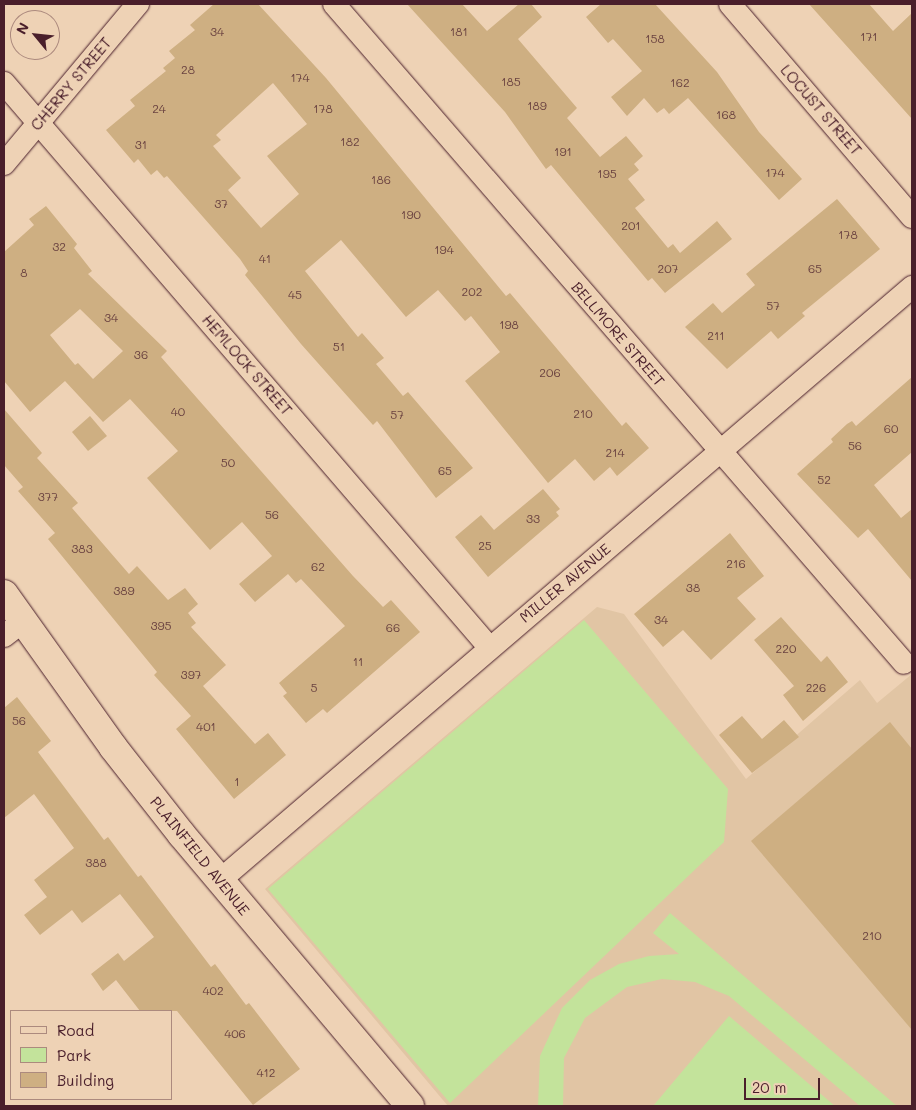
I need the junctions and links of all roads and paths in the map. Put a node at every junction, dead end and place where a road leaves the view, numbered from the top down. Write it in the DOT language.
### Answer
graph roads {
  1 [pos="138,4"];
  2 [pos="334,4"];
  3 [pos="730,4"];
  4 [pos="4,83"];
  5 [pos="39,123"];
  6 [pos="4,164"];
  7 [pos="912,217"];
  8 [pos="912,287"];
  9 [pos="719,452"];
  10 [pos="4,594"];
  11 [pos="13,629"];
  12 [pos="489,647"];
  13 [pos="904,663"];
  14 [pos="219,881"];
  15 [pos="410,1106"];
  1 -- 5 [label="street, CHERRY STREET"];
  2 -- 9 [label="street, BELLMORE STREET"];
  3 -- 7 [label="street, LOCUST STREET"];
  4 -- 5 [label="street, HEMLOCK STREET"];
  5 -- 6 [label="street, CHERRY STREET"];
  5 -- 12 [label="street, HEMLOCK STREET"];
  8 -- 9 [label="street, MILLER AVENUE"];
  9 -- 12 [label="street, MILLER AVENUE"];
  9 -- 13 [label="street, BELLMORE STREET"];
  10 -- 11 [label="main road, PLAINFIELD AVENUE"];
  11 -- 14 [label="main road, PLAINFIELD AVENUE"];
  12 -- 14 [label="street, MILLER AVENUE"];
  14 -- 15 [label="main road, PLAINFIELD AVENUE"];
}
